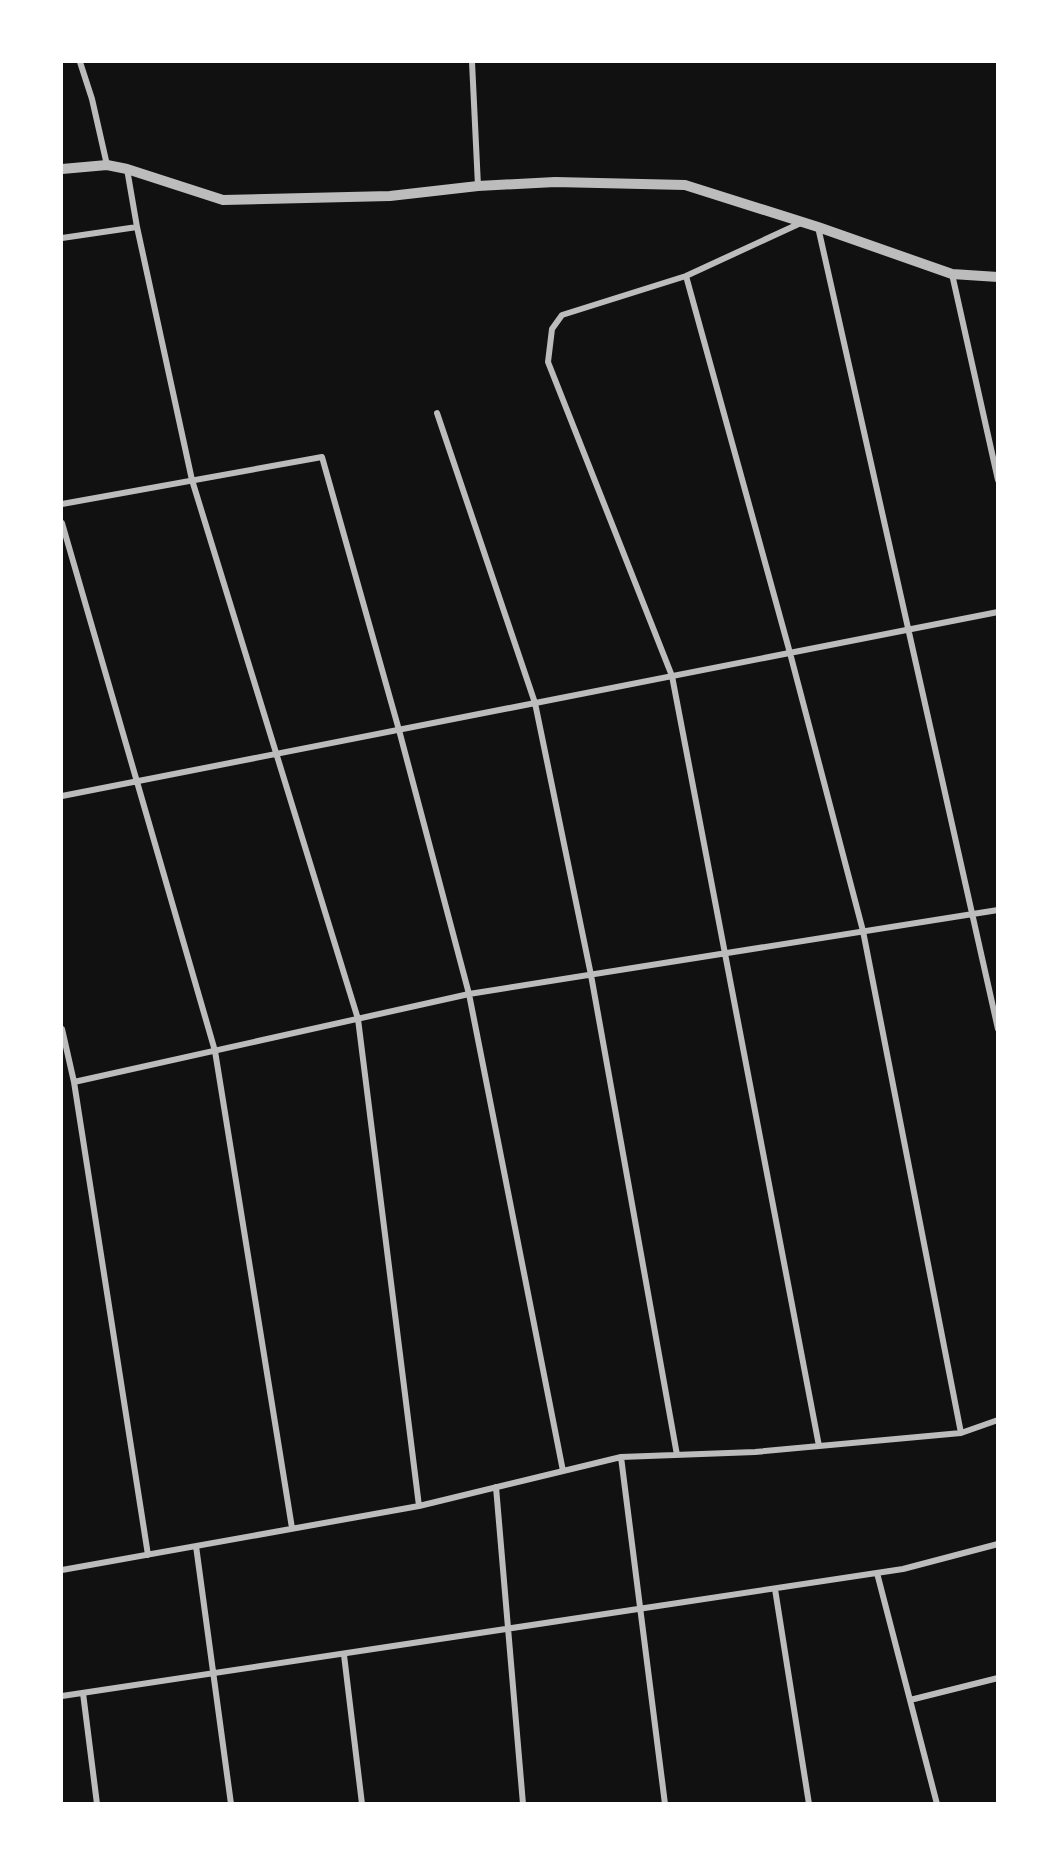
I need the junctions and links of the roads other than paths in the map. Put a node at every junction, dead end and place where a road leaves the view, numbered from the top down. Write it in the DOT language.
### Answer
graph roads {
  1 [pos="80,62"];
  2 [pos="472,62"];
  3 [pos="107,165"];
  4 [pos="62,169"];
  5 [pos="127,169"];
  6 [pos="478,186"];
  7 [pos="803,222"];
  8 [pos="818,226"];
  9 [pos="137,227"];
  10 [pos="62,237"];
  11 [pos="952,274"];
  12 [pos="686,276"];
  13 [pos="998,278"];
  14 [pos="437,413"];
  15 [pos="192,480"];
  16 [pos="998,480"];
  17 [pos="62,504"];
  18 [pos="62,523"];
  19 [pos="998,612"];
  20 [pos="909,630"];
  21 [pos="790,653"];
  22 [pos="672,676"];
  23 [pos="535,703"];
  24 [pos="399,730"];
  25 [pos="276,754"];
  26 [pos="137,781"];
  27 [pos="62,796"];
  28 [pos="998,910"];
  29 [pos="970,914"];
  30 [pos="863,931"];
  31 [pos="725,954"];
  32 [pos="591,975"];
  33 [pos="469,994"];
  34 [pos="358,1019"];
  35 [pos="62,1029"];
  36 [pos="998,1029"];
  37 [pos="215,1051"];
  38 [pos="74,1082"];
  39 [pos="998,1420"];
  40 [pos="962,1433"];
  41 [pos="819,1446"];
  42 [pos="677,1455"];
  43 [pos="621,1457"];
  44 [pos="563,1471"];
  45 [pos="496,1487"];
  46 [pos="419,1506"];
  47 [pos="292,1528"];
  48 [pos="998,1544"];
  49 [pos="196,1546"];
  50 [pos="148,1555"];
  51 [pos="62,1570"];
  52 [pos="877,1573"];
  53 [pos="775,1589"];
  54 [pos="640,1610"];
  55 [pos="508,1630"];
  56 [pos="344,1655"];
  57 [pos="213,1674"];
  58 [pos="998,1678"];
  59 [pos="83,1693"];
  60 [pos="62,1696"];
  61 [pos="910,1700"];
  62 [pos="97,1803"];
  63 [pos="231,1803"];
  64 [pos="362,1803"];
  65 [pos="523,1803"];
  66 [pos="665,1803"];
  67 [pos="808,1803"];
  68 [pos="937,1803"];
  1 -- 3 [label="street"];
  2 -- 6 [label="street"];
  3 -- 4 [label="street"];
  3 -- 5 [label="street"];
  5 -- 6 [label="street"];
  5 -- 9 [label="street"];
  6 -- 7 [label="street"];
  7 -- 8 [label="street"];
  7 -- 12 [label="street"];
  8 -- 11 [label="street"];
  8 -- 20 [label="street"];
  9 -- 10 [label="street"];
  9 -- 15 [label="street"];
  11 -- 13 [label="street"];
  11 -- 16 [label="street"];
  12 -- 21 [label="street"];
  12 -- 22 [label="street"];
  14 -- 23 [label="street"];
  15 -- 17 [label="street"];
  15 -- 24 [label="street"];
  15 -- 25 [label="street"];
  18 -- 26 [label="street"];
  19 -- 20 [label="street"];
  20 -- 21 [label="street"];
  20 -- 29 [label="street"];
  21 -- 22 [label="street"];
  21 -- 30 [label="street"];
  22 -- 23 [label="street"];
  22 -- 31 [label="street"];
  23 -- 24 [label="street"];
  23 -- 32 [label="street"];
  24 -- 25 [label="street"];
  24 -- 33 [label="street"];
  25 -- 26 [label="street"];
  25 -- 34 [label="street"];
  26 -- 27 [label="street"];
  26 -- 37 [label="street"];
  28 -- 29 [label="street"];
  29 -- 30 [label="street"];
  29 -- 36 [label="street"];
  30 -- 31 [label="street"];
  30 -- 40 [label="street"];
  31 -- 32 [label="street"];
  31 -- 41 [label="street"];
  32 -- 33 [label="street"];
  32 -- 42 [label="street"];
  33 -- 34 [label="street"];
  33 -- 44 [label="street"];
  34 -- 37 [label="street"];
  34 -- 46 [label="street"];
  35 -- 38 [label="street"];
  37 -- 38 [label="street"];
  37 -- 47 [label="street"];
  38 -- 50 [label="street"];
  39 -- 40 [label="street"];
  40 -- 41 [label="street"];
  41 -- 42 [label="street"];
  42 -- 43 [label="street"];
  43 -- 44 [label="street"];
  43 -- 54 [label="street"];
  44 -- 45 [label="street"];
  45 -- 46 [label="street"];
  45 -- 55 [label="street"];
  46 -- 47 [label="street"];
  47 -- 49 [label="street"];
  48 -- 52 [label="street"];
  49 -- 50 [label="street"];
  49 -- 57 [label="street"];
  50 -- 51 [label="street"];
  52 -- 53 [label="street"];
  52 -- 61 [label="street"];
  53 -- 54 [label="street"];
  53 -- 67 [label="street"];
  54 -- 55 [label="street"];
  54 -- 66 [label="street"];
  55 -- 56 [label="street"];
  55 -- 65 [label="street"];
  56 -- 57 [label="street"];
  56 -- 64 [label="street"];
  57 -- 59 [label="street"];
  57 -- 63 [label="street"];
  58 -- 61 [label="street"];
  59 -- 60 [label="street"];
  59 -- 62 [label="street"];
  61 -- 68 [label="street"];
}
